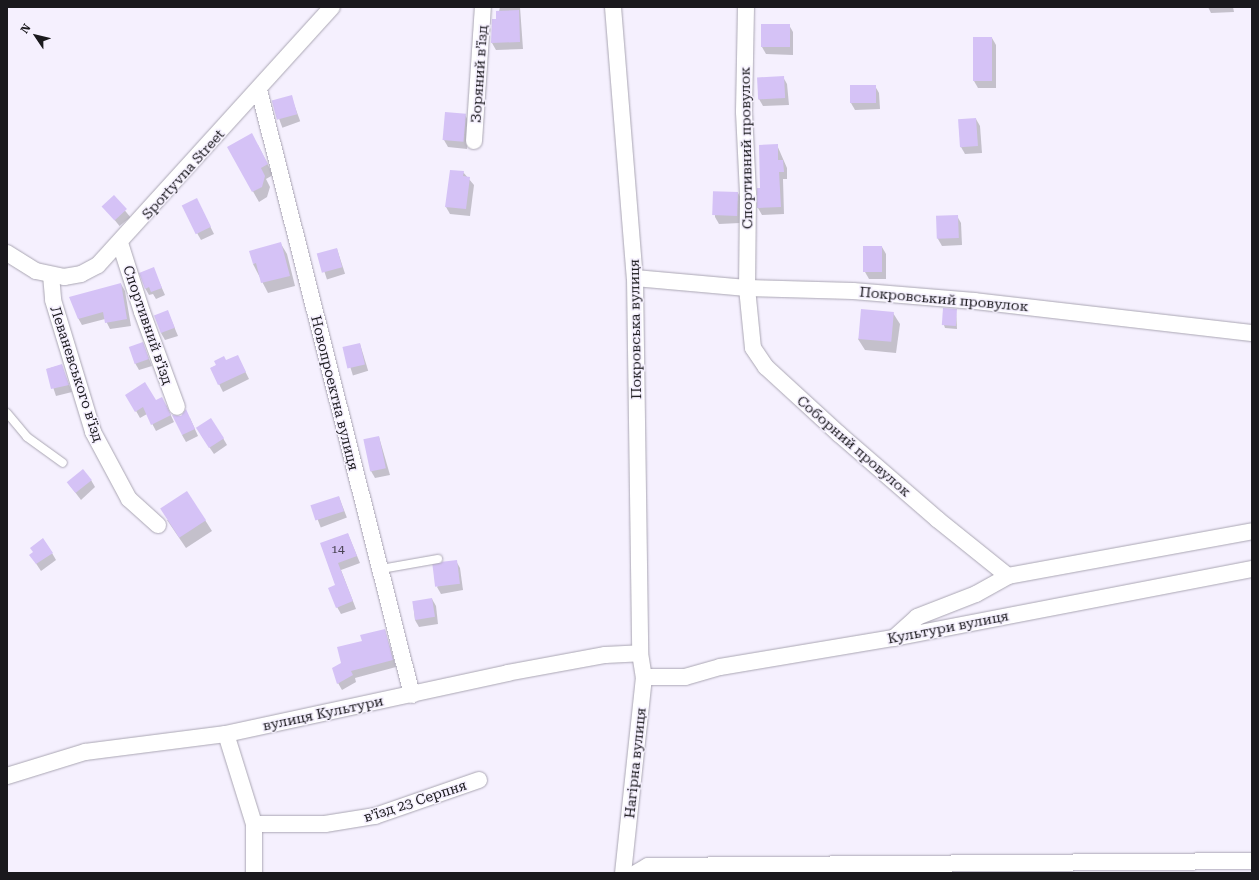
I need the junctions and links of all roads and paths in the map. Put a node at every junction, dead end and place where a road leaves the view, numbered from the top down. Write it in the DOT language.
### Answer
graph roads {
  1 [pos="332,7"];
  2 [pos="483,7"];
  3 [pos="613,7"];
  4 [pos="746,7"];
  5 [pos="259,90"];
  6 [pos="474,141"];
  7 [pos="120,243"];
  8 [pos="7,253"];
  9 [pos="51,275"];
  10 [pos="635,278"];
  11 [pos="746,288"];
  12 [pos="1252,333"];
  13 [pos="178,407"];
  14 [pos="7,413"];
  15 [pos="63,463"];
  16 [pos="158,525"];
  17 [pos="1252,531"];
  18 [pos="438,559"];
  19 [pos="381,569"];
  20 [pos="1252,569"];
  21 [pos="1008,576"];
  22 [pos="894,638"];
  23 [pos="640,653"];
  24 [pos="644,677"];
  25 [pos="412,695"];
  26 [pos="226,734"];
  27 [pos="7,776"];
  28 [pos="480,780"];
  29 [pos="254,824"];
  30 [pos="1252,862"];
  31 [pos="254,873"];
  32 [pos="623,873"];
  33 [pos="636,873"];
  1 -- 5 [label="street, Sportyvna Street"];
  2 -- 6 [label="street, Зоряний в’їзд"];
  3 -- 10 [label="street, Покровська вулиця"];
  4 -- 11 [label="street, Спортивний провулок"];
  5 -- 7 [label="street, Sportyvna Street"];
  5 -- 19 [label="street, Новопроектна вулиця"];
  7 -- 9 [label="street, Sportyvna Street"];
  7 -- 13 [label="street, Спортивний в’їзд"];
  8 -- 9 [label="street, Sportyvna Street"];
  9 -- 16 [label="street, Леваневського в’їзд"];
  10 -- 11 [label="street, Покровський провулок"];
  10 -- 23 [label="street, Покровська вулиця"];
  11 -- 12 [label="street, Покровський провулок"];
  11 -- 21 [label="street, Соборний провулок"];
  14 -- 15 [label="lane"];
  17 -- 21 [label="street"];
  18 -- 19 [label="lane"];
  19 -- 25 [label="street, Новопроектна вулиця"];
  20 -- 22 [label="street, Культури вулиця"];
  21 -- 22 [label="street"];
  22 -- 24 [label="street, Культури вулиця"];
  23 -- 24 [label="street, Нагірна вулиця"];
  23 -- 25 [label="street, вулиця Культури"];
  24 -- 32 [label="street, Нагірна вулиця"];
  25 -- 26 [label="street, вулиця Культури"];
  26 -- 27 [label="street, вулиця Культури"];
  26 -- 29 [label="street"];
  28 -- 29 [label="street, в’їзд 23 Серпня"];
  29 -- 31 [label="street"];
  30 -- 33 [label="street"];
}
